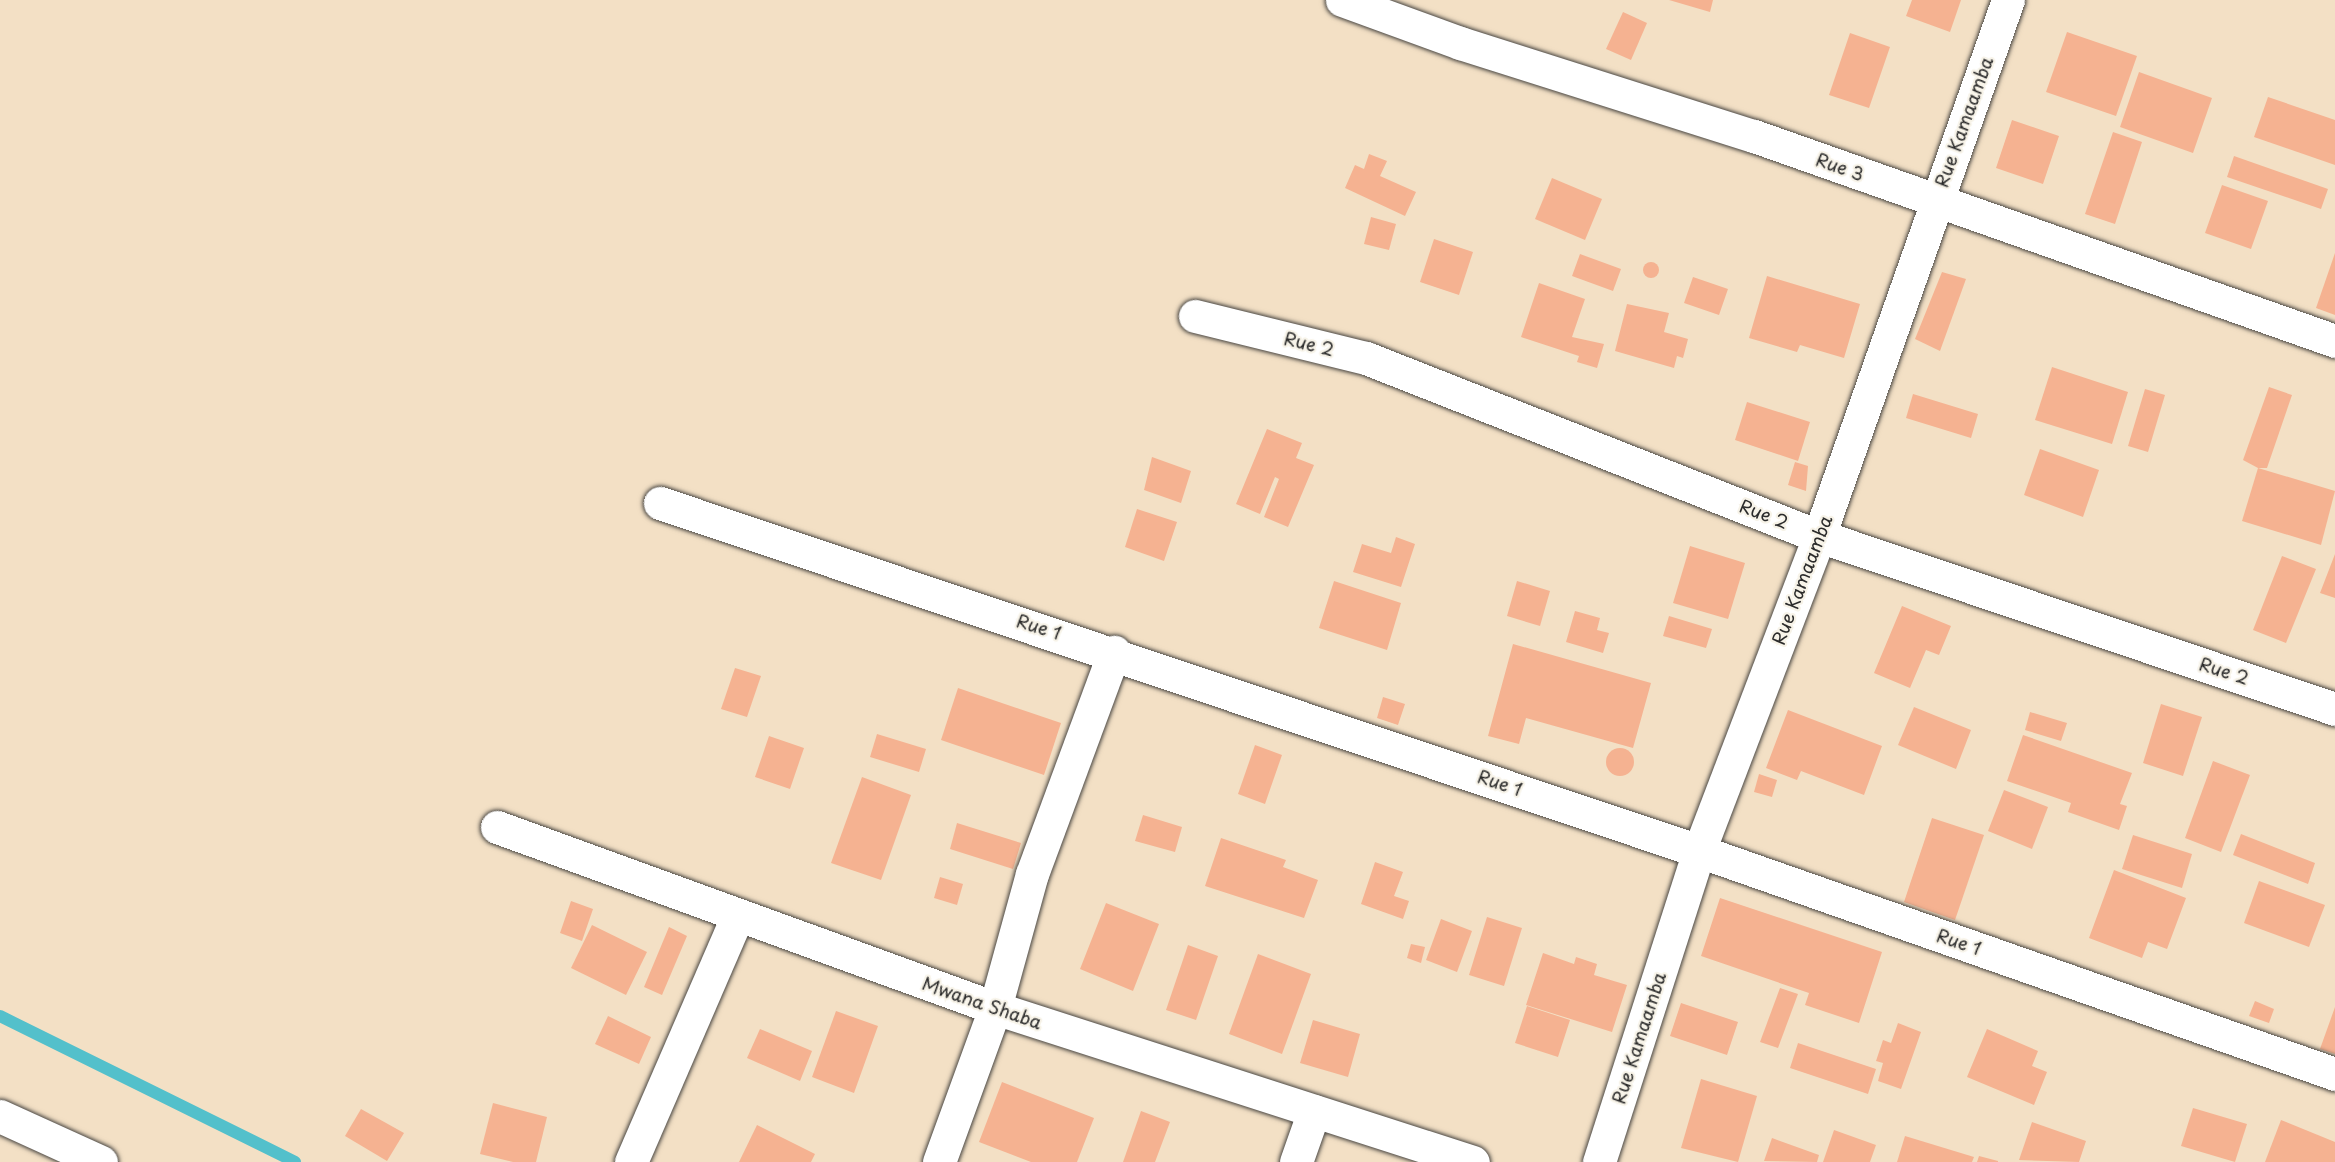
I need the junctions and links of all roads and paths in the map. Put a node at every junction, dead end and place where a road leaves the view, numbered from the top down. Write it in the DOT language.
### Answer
graph roads {
  1 [pos="1342,0"];
  2 [pos="2008,0"];
  3 [pos="1936,202"];
  4 [pos="1195,316"];
  5 [pos="2335,341"];
  6 [pos="660,503"];
  7 [pos="1819,536"];
  8 [pos="1114,652"];
  9 [pos="2335,709"];
  10 [pos="497,827"];
  11 [pos="1699,851"];
  12 [pos="738,915"];
  13 [pos="995,1008"];
  14 [pos="2335,1074"];
  15 [pos="1314,1111"];
  16 [pos="0,1116"];
  17 [pos="101,1162"];
  18 [pos="631,1162"];
  19 [pos="939,1162"];
  20 [pos="1296,1162"];
  21 [pos="1473,1162"];
  22 [pos="1599,1162"];
  1 -- 3 [label="street, Rue 3"];
  2 -- 3 [label="street, Rue Kamaamba"];
  3 -- 5 [label="street, Rue 3"];
  3 -- 7 [label="street, Rue Kamaamba"];
  4 -- 7 [label="street, Rue 2"];
  6 -- 8 [label="street, Rue 1"];
  7 -- 9 [label="street, Rue 2"];
  7 -- 11 [label="street, Rue Kamaamba"];
  8 -- 11 [label="street, Rue 1"];
  8 -- 13 [label="street"];
  10 -- 12 [label="street, Mwana Shaba"];
  11 -- 14 [label="street, Rue 1"];
  11 -- 22 [label="street, Rue Kamaamba"];
  12 -- 13 [label="street, Mwana Shaba"];
  12 -- 18 [label="street"];
  13 -- 15 [label="street, Mwana Shaba"];
  13 -- 19 [label="street"];
  15 -- 20 [label="street"];
  15 -- 21 [label="street, Mwana Shaba"];
  16 -- 17 [label="street"];
}
